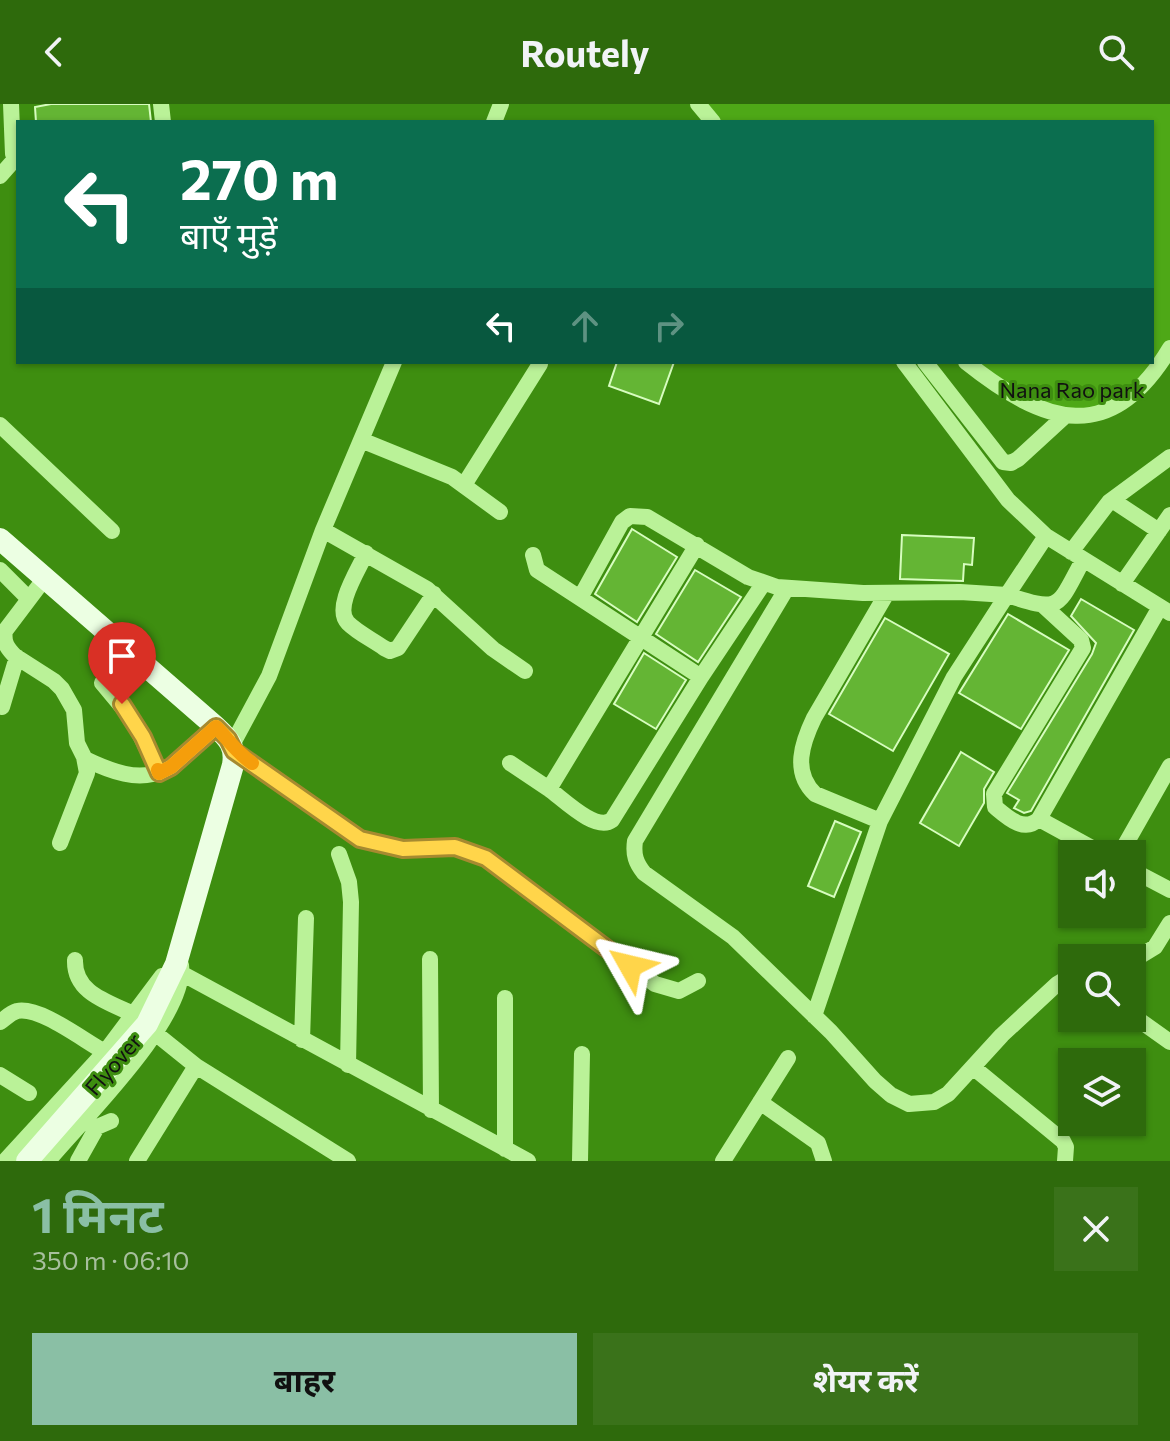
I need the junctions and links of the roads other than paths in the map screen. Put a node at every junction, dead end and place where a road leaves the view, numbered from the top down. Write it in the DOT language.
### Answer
graph roads {
  1 [pos="11,104"];
  2 [pos="698,104"];
  3 [pos="711,120"];
  4 [pos="16,160"];
  5 [pos="0,176"];
  6 [pos="1170,348"];
  7 [pos="393,364"];
  8 [pos="540,364"];
  9 [pos="905,364"];
  10 [pos="927,364"];
  11 [pos="969,364"];
  12 [pos="1066,415"];
  13 [pos="0,425"];
  14 [pos="361,440"];
  15 [pos="1170,457"];
  16 [pos="464,485"];
  17 [pos="1112,500"];
  18 [pos="500,512"];
  19 [pos="1170,515"];
  20 [pos="323,530"];
  21 [pos="112,531"];
  22 [pos="1159,531"];
  23 [pos="1046,536"];
  24 [pos="0,539"];
  25 [pos="697,545"];
  26 [pos="366,553"];
  27 [pos="533,555"];
  28 [pos="1077,556"];
  29 [pos="0,570"];
  30 [pos="45,578"];
  31 [pos="763,584"];
  32 [pos="1122,584"];
  33 [pos="787,588"];
  34 [pos="887,593"];
  35 [pos="434,594"];
  36 [pos="1007,595"];
  37 [pos="28,598"];
  38 [pos="580,598"];
  39 [pos="1044,606"];
  40 [pos="1165,610"];
  41 [pos="639,637"];
  42 [pos="17,657"];
  43 [pos="525,671"];
  44 [pos="6,674"];
  45 [pos="701,677"];
  46 [pos="102,683"];
  47 [pos="2,707"];
  48 [pos="216,727"];
  49 [pos="233,748"];
  50 [pos="85,759"];
  51 [pos="510,763"];
  52 [pos="1170,766"];
  53 [pos="159,773"];
  54 [pos="549,789"];
  55 [pos="1039,819"];
  56 [pos="880,821"];
  57 [pos="1077,840"];
  58 [pos="1128,840"];
  59 [pos="60,843"];
  60 [pos="339,854"];
  61 [pos="1146,877"];
  62 [pos="1170,890"];
  63 [pos="306,918"];
  64 [pos="1170,923"];
  65 [pos="1146,952"];
  66 [pos="430,959"];
  67 [pos="75,960"];
  68 [pos="177,969"];
  69 [pos="698,981"];
  70 [pos="1058,983"];
  71 [pos="505,998"];
  72 [pos="135,1015"];
  73 [pos="814,1016"];
  74 [pos="0,1022"];
  75 [pos="1146,1025"];
  76 [pos="155,1033"];
  77 [pos="302,1040"];
  78 [pos="1170,1042"];
  79 [pos="105,1052"];
  80 [pos="582,1054"];
  81 [pos="788,1058"];
  82 [pos="348,1065"];
  83 [pos="196,1066"];
  84 [pos="974,1068"];
  85 [pos="0,1075"];
  86 [pos="29,1093"];
  87 [pos="760,1102"];
  88 [pos="431,1110"];
  89 [pos="111,1121"];
  90 [pos="505,1149"];
  91 [pos="5,1161"];
  92 [pos="27,1161"];
  93 [pos="48,1161"];
  94 [pos="78,1161"];
  95 [pos="137,1161"];
  96 [pos="348,1161"];
  97 [pos="528,1161"];
  98 [pos="580,1161"];
  99 [pos="723,1161"];
  100 [pos="824,1161"];
  101 [pos="1065,1161"];
  1 -- 4 [label="street"];
  2 -- 3 [label="street"];
  4 -- 5 [label="street"];
  6 -- 12 [label="street"];
  7 -- 14 [label="street"];
  8 -- 16 [label="street"];
  9 -- 23 [label="street"];
  10 -- 12 [label="street"];
  11 -- 12 [label="street"];
  13 -- 21 [label="street"];
  14 -- 16 [label="street"];
  14 -- 20 [label="street"];
  15 -- 17 [label="street"];
  16 -- 18 [label="street"];
  17 -- 22 [label="street"];
  17 -- 28 [label="street"];
  19 -- 22 [label="street"];
  20 -- 26 [label="street"];
  20 -- 49 [label="street"];
  22 -- 32 [label="street"];
  23 -- 28 [label="street"];
  23 -- 36 [label="street"];
  24 -- 30 [label="main road"];
  25 -- 31 [label="street"];
  25 -- 38 [label="street"];
  25 -- 41 [label="street"];
  26 -- 35 [label="street"];
  26 -- 35 [label="street"];
  27 -- 38 [label="street"];
  28 -- 32 [label="street"];
  28 -- 39 [label="street"];
  29 -- 37 [label="street"];
  30 -- 37 [label="street"];
  30 -- 48 [label="main road"];
  31 -- 33 [label="street"];
  31 -- 45 [label="street"];
  32 -- 40 [label="street"];
  33 -- 34 [label="street"];
  33 -- 73 [label="street"];
  34 -- 36 [label="street"];
  34 -- 56 [label="street"];
  35 -- 43 [label="street"];
  36 -- 39 [label="street"];
  36 -- 56 [label="street"];
  37 -- 42 [label="street"];
  38 -- 41 [label="street"];
  39 -- 55 [label="street"];
  40 -- 55 [label="street"];
  41 -- 45 [label="street"];
  41 -- 54 [label="street"];
  42 -- 44 [label="street"];
  42 -- 50 [label="street"];
  44 -- 47 [label="street"];
  45 -- 54 [label="street"];
  46 -- 53 [label="street"];
  48 -- 49 [label="main road"];
  48 -- 53 [label="street"];
  49 -- 68 [label="main road, Flyover"];
  49 -- 69 [label="street"];
  50 -- 53 [label="street"];
  50 -- 59 [label="street"];
  51 -- 54 [label="street"];
  52 -- 58 [label="street"];
  55 -- 57 [label="street"];
  56 -- 73 [label="street"];
  60 -- 82 [label="street"];
  61 -- 62 [label="street"];
  63 -- 77 [label="street"];
  64 -- 65 [label="street"];
  66 -- 88 [label="street"];
  67 -- 72 [label="street"];
  68 -- 72 [label="street"];
  68 -- 76 [label="street"];
  68 -- 77 [label="street"];
  68 -- 92 [label="main road, Flyover"];
  70 -- 84 [label="street"];
  71 -- 90 [label="street"];
  72 -- 79 [label="street"];
  73 -- 84 [label="street"];
  74 -- 79 [label="street"];
  75 -- 78 [label="street"];
  76 -- 83 [label="street"];
  76 -- 93 [label="street"];
  77 -- 82 [label="street"];
  79 -- 91 [label="street"];
  80 -- 98 [label="street"];
  81 -- 87 [label="street"];
  82 -- 88 [label="street"];
  83 -- 95 [label="street"];
  83 -- 96 [label="street"];
  84 -- 101 [label="street"];
  85 -- 86 [label="street"];
  87 -- 99 [label="street"];
  87 -- 100 [label="street"];
  88 -- 90 [label="street"];
  89 -- 94 [label="street"];
  90 -- 97 [label="street"];
}
